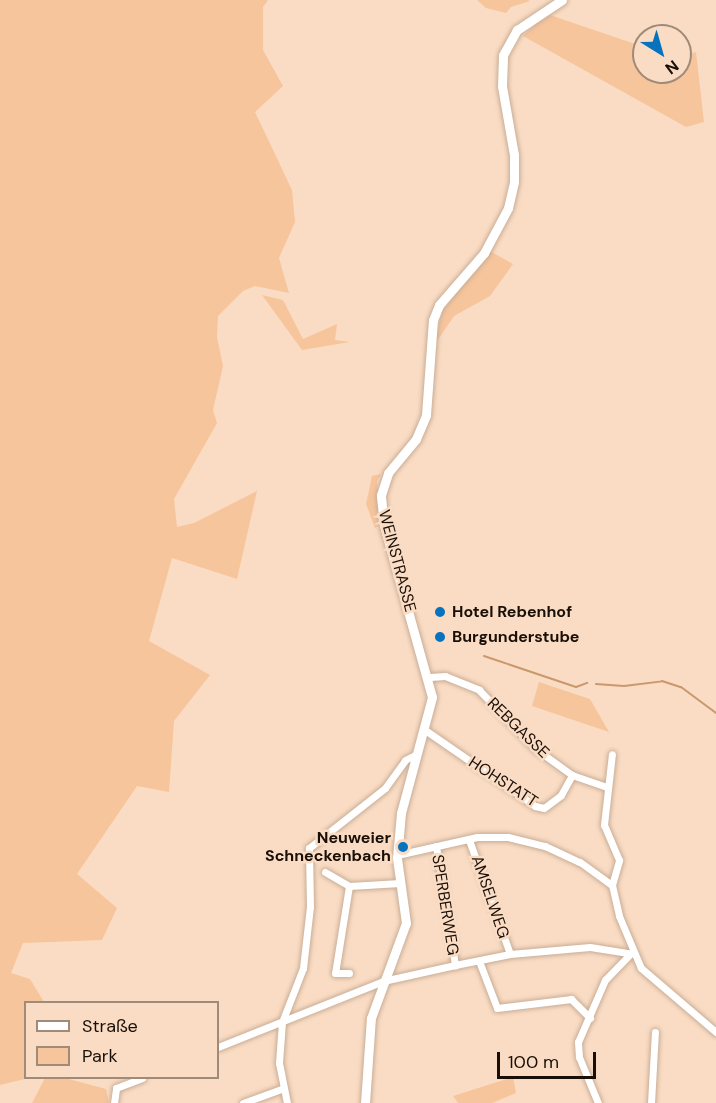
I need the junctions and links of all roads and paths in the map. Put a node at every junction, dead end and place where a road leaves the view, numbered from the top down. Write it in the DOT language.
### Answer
graph roads {
  1 [pos="562,0"];
  2 [pos="430,677"];
  3 [pos="425,730"];
  4 [pos="417,754"];
  5 [pos="612,754"];
  6 [pos="572,775"];
  7 [pos="606,787"];
  8 [pos="470,840"];
  9 [pos="436,846"];
  10 [pos="397,855"];
  11 [pos="325,872"];
  12 [pos="400,883"];
  13 [pos="612,885"];
  14 [pos="349,886"];
  15 [pos="631,953"];
  16 [pos="510,954"];
  17 [pos="479,961"];
  18 [pos="455,964"];
  19 [pos="349,974"];
  20 [pos="383,981"];
  21 [pos="590,1018"];
  22 [pos="282,1022"];
  23 [pos="655,1032"];
  24 [pos="716,1032"];
  25 [pos="219,1047"];
  26 [pos="137,1079"];
  27 [pos="281,1089"];
  28 [pos="114,1103"];
  29 [pos="243,1103"];
  30 [pos="286,1103"];
  31 [pos="365,1103"];
  32 [pos="598,1103"];
  33 [pos="651,1103"];
  1 -- 2 [label="main road, WEINSTRASSE"];
  2 -- 3 [label="main road, WEINSTRASSE"];
  2 -- 6 [label="street, REBGASSE"];
  3 -- 4 [label="main road, WEINSTRASSE"];
  3 -- 6 [label="street, HOHSTATT"];
  4 -- 10 [label="main road, WEINSTRASSE"];
  4 -- 22 [label="street, WEINSTRASSE"];
  5 -- 7 [label="street"];
  6 -- 7 [label="street, REBGASSE"];
  7 -- 13 [label="street"];
  8 -- 9 [label="street"];
  8 -- 13 [label="street"];
  8 -- 16 [label="street, AMSELWEG"];
  9 -- 10 [label="street"];
  9 -- 18 [label="street, SPERBERWEG"];
  10 -- 12 [label="main road, WEINSTRASSE"];
  11 -- 14 [label="street"];
  12 -- 14 [label="street"];
  12 -- 20 [label="main road, WEINSTRASSE"];
  13 -- 15 [label="street"];
  14 -- 19 [label="street"];
  15 -- 16 [label="street"];
  15 -- 21 [label="street"];
  15 -- 24 [label="street"];
  16 -- 17 [label="street"];
  17 -- 18 [label="street"];
  17 -- 21 [label="street"];
  18 -- 20 [label="street"];
  20 -- 22 [label="street"];
  20 -- 31 [label="main road, WEINSTRASSE"];
  21 -- 32 [label="street"];
  22 -- 25 [label="street"];
  22 -- 27 [label="street"];
  23 -- 33 [label="street"];
  26 -- 28 [label="street"];
  27 -- 29 [label="street"];
  27 -- 30 [label="street"];
}
